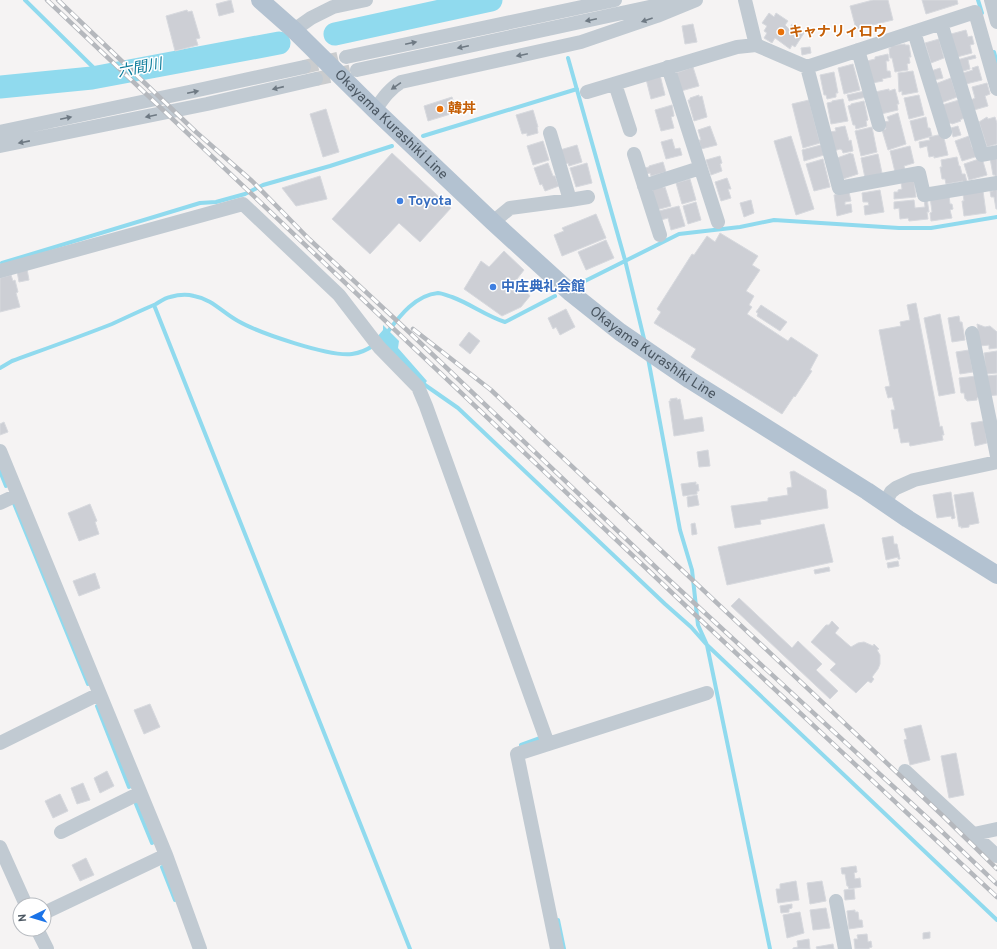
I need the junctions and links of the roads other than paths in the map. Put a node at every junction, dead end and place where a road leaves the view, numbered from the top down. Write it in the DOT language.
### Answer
graph roads {
  1 [pos="260,0"];
  2 [pos="366,0"];
  3 [pos="615,0"];
  4 [pos="684,0"];
  5 [pos="696,0"];
  6 [pos="745,0"];
  7 [pos="991,0"];
  8 [pos="997,22"];
  9 [pos="941,23"];
  10 [pos="294,30"];
  11 [pos="914,32"];
  12 [pos="756,45"];
  13 [pos="858,50"];
  14 [pos="346,57"];
  15 [pos="304,67"];
  16 [pos="668,67"];
  17 [pos="807,67"];
  18 [pos="357,70"];
  19 [pos="316,79"];
  20 [pos="615,84"];
  21 [pos="997,89"];
  22 [pos="588,92"];
  23 [pos="375,110"];
  24 [pos="880,126"];
  25 [pos="630,130"];
  26 [pos="0,132"];
  27 [pos="945,132"];
  28 [pos="550,133"];
  29 [pos="0,146"];
  30 [pos="997,152"];
  31 [pos="634,154"];
  32 [pos="700,168"];
  33 [pos="997,183"];
  34 [pos="644,186"];
  35 [pos="588,197"];
  36 [pos="570,200"];
  37 [pos="493,222"];
  38 [pos="718,222"];
  39 [pos="660,235"];
  40 [pos="0,271"];
  41 [pos="972,333"];
  42 [pos="0,451"];
  43 [pos="997,456"];
  44 [pos="997,462"];
  45 [pos="17,495"];
  46 [pos="0,503"];
  47 [pos="884,503"];
  48 [pos="997,575"];
  49 [pos="706,693"];
  50 [pos="99,694"];
  51 [pos="547,739"];
  52 [pos="0,743"];
  53 [pos="905,771"];
  54 [pos="140,793"];
  55 [pos="997,829"];
  56 [pos="61,832"];
  57 [pos="974,834"];
  58 [pos="0,848"];
  59 [pos="166,855"];
  60 [pos="997,856"];
  61 [pos="22,897"];
  62 [pos="836,901"];
  63 [pos="52,909"];
  64 [pos="41,937"];
  65 [pos="47,949"];
  66 [pos="200,949"];
  67 [pos="557,949"];
  68 [pos="845,949"];
  1 -- 10 [label="main road, Okayama Kurashiki Line"];
  2 -- 10 [label="street"];
  14 -- 3 [label="street, one-way"];
  4 -- 18 [label="street, one-way"];
  5 -- 23 [label="street, one-way"];
  6 -- 12 [label="street"];
  7 -- 8 [label="street"];
  9 -- 11 [label="street"];
  9 -- 21 [label="street"];
  9 -- 30 [label="street"];
  10 -- 23 [label="main road, Okayama Kurashiki Line"];
  11 -- 13 [label="street"];
  11 -- 27 [label="street"];
  12 -- 16 [label="street"];
  12 -- 17 [label="street"];
  13 -- 17 [label="street"];
  13 -- 24 [label="street"];
  26 -- 15 [label="street, one-way"];
  16 -- 20 [label="street"];
  16 -- 32 [label="street"];
  17 -- 33 [label="street"];
  19 -- 29 [label="street, one-way"];
  20 -- 22 [label="street"];
  20 -- 25 [label="street"];
  23 -- 37 [label="main road, Okayama Kurashiki Line"];
  28 -- 36 [label="street"];
  31 -- 34 [label="street"];
  32 -- 34 [label="street"];
  32 -- 38 [label="street"];
  34 -- 39 [label="street"];
  35 -- 36 [label="street"];
  36 -- 37 [label="street"];
  37 -- 47 [label="main road, Okayama Kurashiki Line"];
  40 -- 51 [label="street"];
  41 -- 43 [label="street"];
  42 -- 45 [label="street"];
  44 -- 47 [label="street"];
  45 -- 46 [label="street"];
  45 -- 50 [label="street"];
  47 -- 48 [label="main road, Okayama Kurashiki Line"];
  49 -- 51 [label="street"];
  50 -- 52 [label="street"];
  50 -- 54 [label="street"];
  51 -- 67 [label="street"];
  53 -- 57 [label="street"];
  54 -- 56 [label="street"];
  54 -- 59 [label="street"];
  55 -- 57 [label="street"];
  57 -- 60 [label="street"];
  58 -- 61 [label="street"];
  59 -- 63 [label="street"];
  59 -- 66 [label="street"];
  62 -- 68 [label="street"];
  64 -- 65 [label="street"];
}
